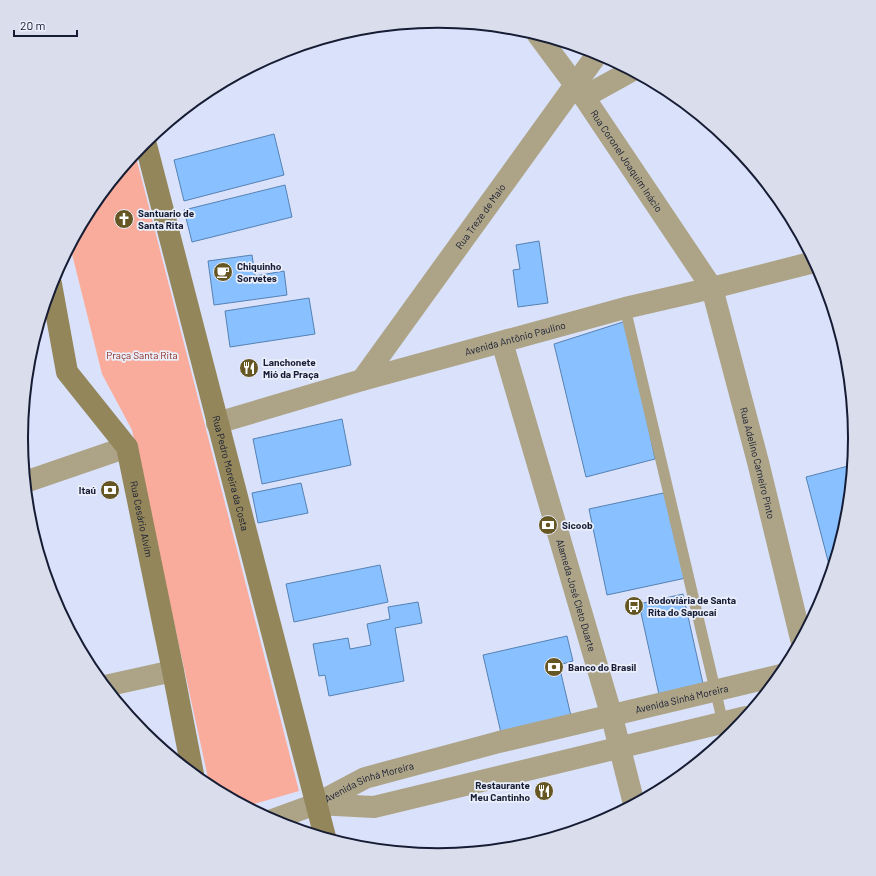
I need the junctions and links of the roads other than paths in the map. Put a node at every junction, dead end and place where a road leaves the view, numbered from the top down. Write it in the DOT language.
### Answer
graph roads {
  1 [pos="543,42"];
  2 [pos="595,59"];
  3 [pos="625,73"];
  4 [pos="579,91"];
  5 [pos="147,149"];
  6 [pos="809,263"];
  7 [pos="712,288"];
  8 [pos="53,297"];
  9 [pos="625,308"];
  10 [pos="502,342"];
  11 [pos="362,380"];
  12 [pos="217,423"];
  13 [pos="127,447"];
  14 [pos="31,480"];
  15 [pos="799,631"];
  16 [pos="174,671"];
  17 [pos="772,676"];
  18 [pos="111,685"];
  19 [pos="715,690"];
  20 [pos="612,717"];
  21 [pos="735,720"];
  22 [pos="723,723"];
  23 [pos="618,747"];
  24 [pos="191,765"];
  25 [pos="633,799"];
  26 [pos="316,804"];
  27 [pos="281,817"];
  28 [pos="323,831"];
  1 -- 4 [label="street, Rua Coronel Joaquim Inácio"];
  2 -- 4 [label="street, Rua Treze de Maio"];
  3 -- 4 [label="street"];
  4 -- 7 [label="street, Rua Coronel Joaquim Inácio"];
  4 -- 11 [label="street, Rua Treze de Maio"];
  5 -- 12 [label="main road, Rua Pedro Moreira da Costa"];
  6 -- 7 [label="street, Avenida Antônio Paulino"];
  7 -- 9 [label="street, Avenida Antônio Paulino"];
  7 -- 15 [label="street, Rua Adelino Carneiro Pinto"];
  8 -- 13 [label="main road, Rua Cesário Alvim"];
  9 -- 10 [label="street, Avenida Antônio Paulino"];
  9 -- 19 [label="lane"];
  10 -- 11 [label="street, Avenida Antônio Paulino"];
  10 -- 20 [label="street, Alameda José Cleto Duarte"];
  11 -- 12 [label="street, Avenida Antônio Paulino"];
  12 -- 26 [label="main road, Rua Pedro Moreira da Costa"];
  13 -- 14 [label="street"];
  13 -- 16 [label="main road, Rua Cesário Alvim"];
  16 -- 18 [label="street"];
  16 -- 24 [label="main road, Rua Cesário Alvim"];
  17 -- 19 [label="street, Avenida Sinhá Moreira"];
  19 -- 20 [label="street, Avenida Sinhá Moreira"];
  19 -- 22 [label="lane"];
  20 -- 23 [label="street, Alameda José Cleto Duarte"];
  20 -- 26 [label="street, Avenida Sinhá Moreira"];
  21 -- 22 [label="street, Avenida Sinhá Moreira"];
  22 -- 23 [label="street, Avenida Sinhá Moreira"];
  23 -- 25 [label="street, Alameda José Cleto Duarte"];
  23 -- 26 [label="street, Avenida Sinhá Moreira"];
  26 -- 27 [label="street"];
  26 -- 28 [label="main road, Rua Pedro Moreira da Costa"];
}
